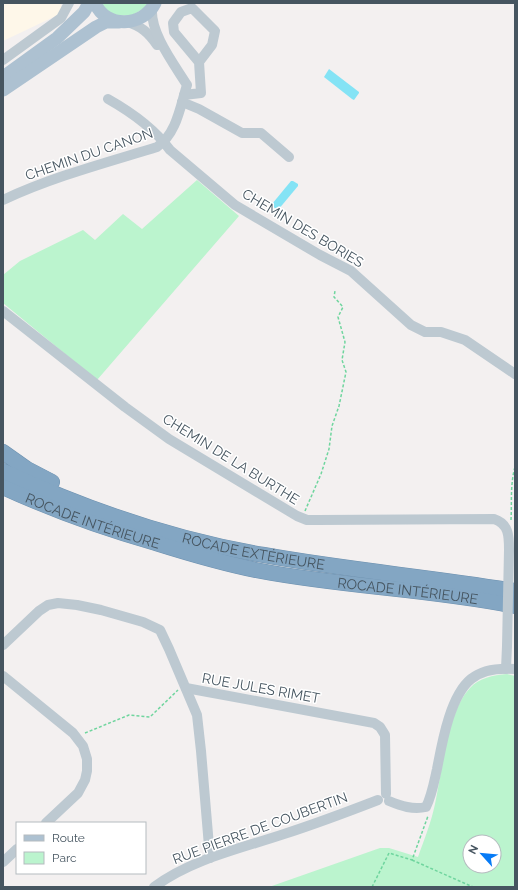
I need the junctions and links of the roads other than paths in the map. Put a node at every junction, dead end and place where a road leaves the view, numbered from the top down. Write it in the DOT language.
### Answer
graph roads {
  1 [pos="69,3"];
  2 [pos="89,3"];
  3 [pos="95,3"];
  4 [pos="153,5"];
  5 [pos="123,22"];
  6 [pos="3,60"];
  7 [pos="199,62"];
  8 [pos="3,77"];
  9 [pos="3,90"];
  10 [pos="183,98"];
  11 [pos="108,99"];
  12 [pos="165,142"];
  13 [pos="289,157"];
  14 [pos="3,200"];
  15 [pos="3,310"];
  16 [pos="515,374"];
  17 [pos="3,452"];
  18 [pos="3,470"];
  19 [pos="3,487"];
  20 [pos="3,494"];
  21 [pos="54,510"];
  22 [pos="160,530"];
  23 [pos="515,591"];
  24 [pos="515,606"];
  25 [pos="3,645"];
  26 [pos="510,669"];
  27 [pos="3,676"];
  28 [pos="185,686"];
  29 [pos="384,798"];
  30 [pos="47,822"];
  31 [pos="16,850"];
  32 [pos="210,858"];
  33 [pos="3,862"];
  34 [pos="154,887"];
  1 -- 6 [label="street"];
  2 -- 8 [label="main road"];
  3 -- 5 [label="main road"];
  4 -- 5 [label="main road"];
  4 -- 10 [label="street"];
  5 -- 9 [label="main road"];
  5 -- 10 [label="street"];
  7 -- 7 [label="street"];
  7 -- 10 [label="street"];
  10 -- 12 [label="street, CHEMIN DU CANON"];
  10 -- 13 [label="street"];
  11 -- 12 [label="street, CHEMIN DES BORIES"];
  12 -- 14 [label="street, CHEMIN DU CANON"];
  12 -- 16 [label="street, CHEMIN DES BORIES"];
  15 -- 26 [label="street, CHEMIN DE LA BURTHE, bridge"];
  17 -- 22 [label="highway"];
  18 -- 22 [label="highway, ROCADE EXTÉRIEURE"];
  19 -- 21 [label="highway, ROCADE INTÉRIEURE"];
  20 -- 21 [label="highway"];
  21 -- 24 [label="highway, ROCADE INTÉRIEURE"];
  22 -- 23 [label="highway, ROCADE EXTÉRIEURE"];
  25 -- 28 [label="street, RUE JULES RIMET"];
  26 -- 29 [label="street"];
  27 -- 30 [label="street"];
  28 -- 29 [label="street, RUE JULES RIMET"];
  28 -- 32 [label="street"];
  29 -- 32 [label="street, RUE PIERRE DE COUBERTIN"];
  31 -- 33 [label="street"];
  32 -- 34 [label="street, RUE PIERRE DE COUBERTIN"];
}
